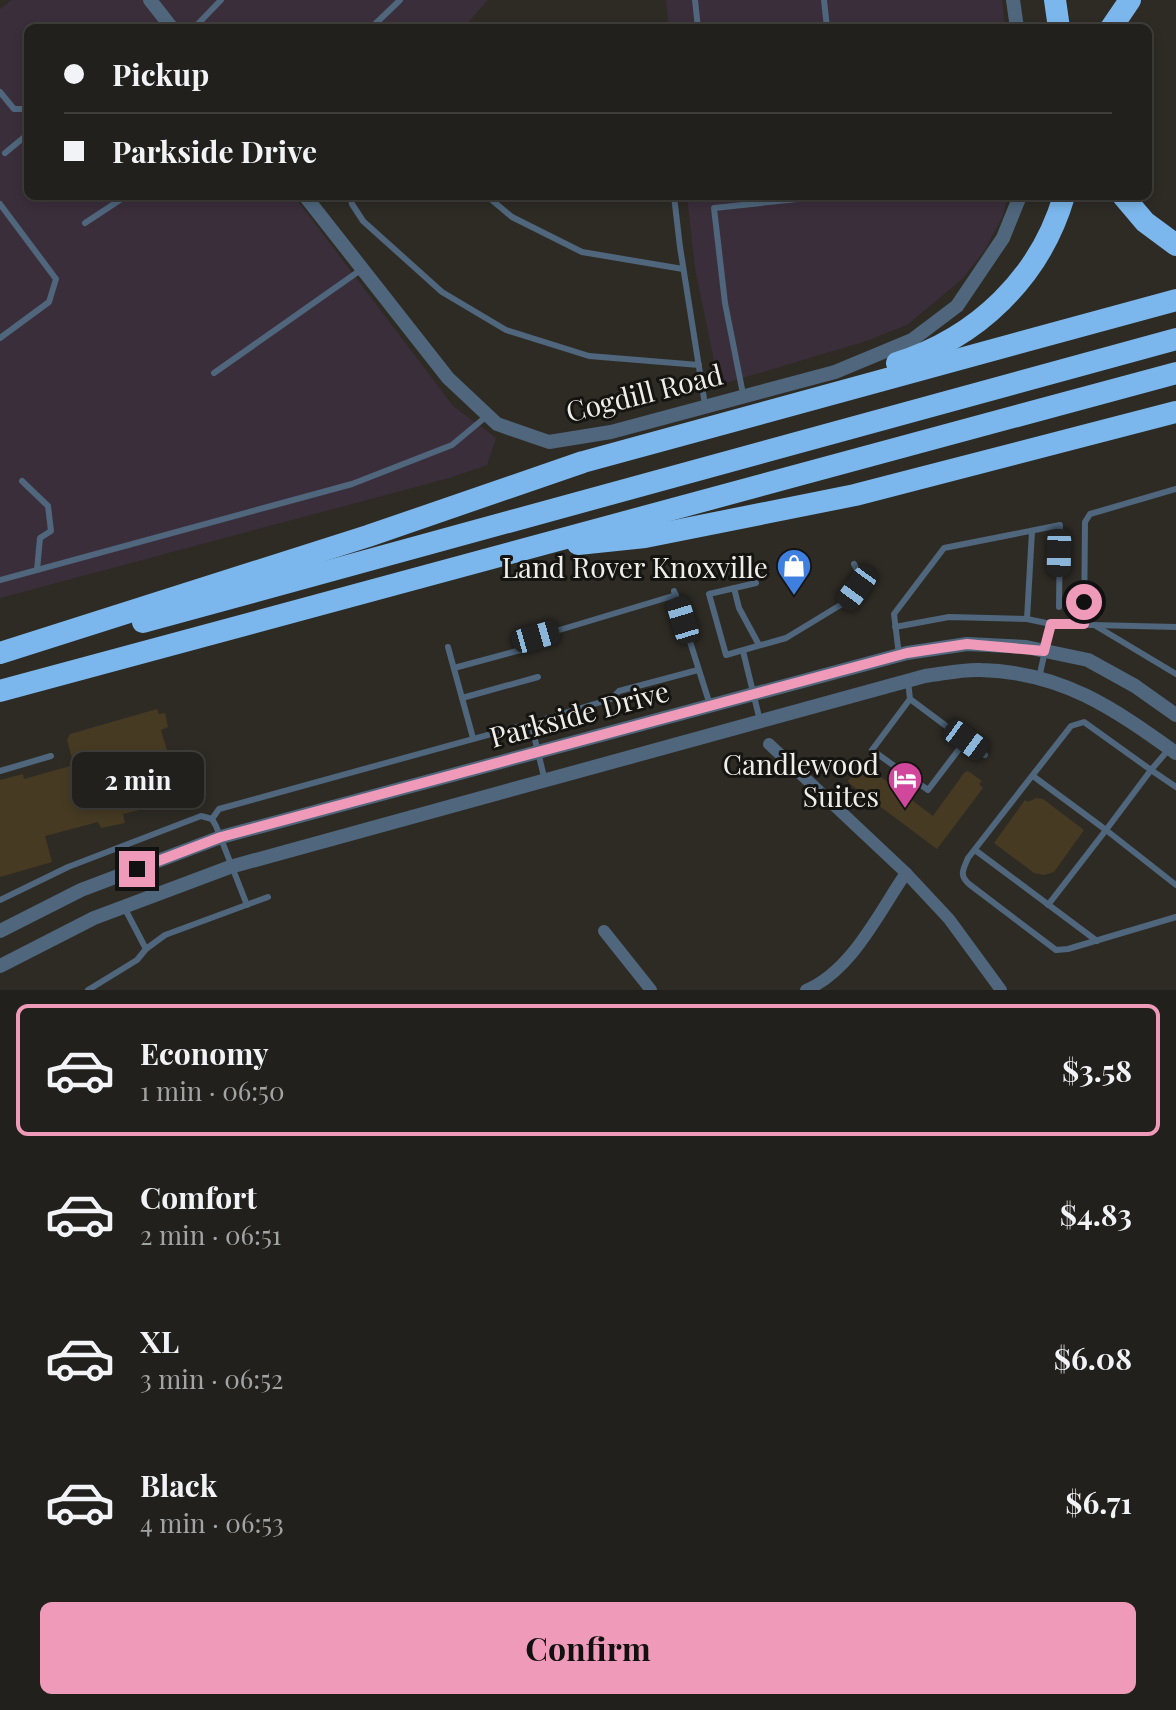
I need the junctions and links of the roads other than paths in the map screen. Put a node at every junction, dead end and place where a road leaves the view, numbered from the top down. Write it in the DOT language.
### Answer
graph roads {
  1 [pos="150,0"];
  2 [pos="221,0"];
  3 [pos="400,0"];
  4 [pos="695,0"];
  5 [pos="824,0"];
  6 [pos="1013,0"];
  7 [pos="1055,0"];
  8 [pos="1130,0"];
  9 [pos="169,24"];
  10 [pos="198,24"];
  11 [pos="375,24"];
  12 [pos="698,24"];
  13 [pos="827,24"];
  14 [pos="1016,24"];
  15 [pos="1058,24"];
  16 [pos="1114,24"];
  17 [pos="0,92"];
  18 [pos="24,109"];
  19 [pos="24,137"];
  20 [pos="5,153"];
  21 [pos="120,200"];
  22 [pos="308,200"];
  23 [pos="351,200"];
  24 [pos="492,200"];
  25 [pos="674,200"];
  26 [pos="713,200"];
  27 [pos="794,200"];
  28 [pos="1018,200"];
  29 [pos="1062,200"];
  30 [pos="1126,200"];
  31 [pos="0,204"];
  32 [pos="714,208"];
  33 [pos="85,223"];
  34 [pos="1176,245"];
  35 [pos="362,269"];
  36 [pos="683,269"];
  37 [pos="1176,300"];
  38 [pos="0,338"];
  39 [pos="1176,339"];
  40 [pos="699,365"];
  41 [pos="214,373"];
  42 [pos="1176,373"];
  43 [pos="743,394"];
  44 [pos="705,405"];
  45 [pos="1174,413"];
  46 [pos="488,415"];
  47 [pos="583,462"];
  48 [pos="22,481"];
  49 [pos="1176,489"];
  50 [pos="1032,531"];
  51 [pos="528,547"];
  52 [pos="854,564"];
  53 [pos="37,570"];
  54 [pos="0,580"];
  55 [pos="756,583"];
  56 [pos="734,588"];
  57 [pos="1059,607"];
  58 [pos="1027,619"];
  59 [pos="1051,624"];
  60 [pos="1084,624"];
  61 [pos="1093,625"];
  62 [pos="895,627"];
  63 [pos="1176,627"];
  64 [pos="759,645"];
  65 [pos="448,647"];
  66 [pos="743,651"];
  67 [pos="1044,651"];
  68 [pos="899,655"];
  69 [pos="0,656"];
  70 [pos="454,668"];
  71 [pos="698,670"];
  72 [pos="1176,674"];
  73 [pos="538,677"];
  74 [pos="1039,678"];
  75 [pos="908,681"];
  76 [pos="0,691"];
  77 [pos="752,694"];
  78 [pos="462,698"];
  79 [pos="910,699"];
  80 [pos="710,705"];
  81 [pos="1176,715"];
  82 [pos="760,722"];
  83 [pos="531,723"];
  84 [pos="473,738"];
  85 [pos="966,740"];
  86 [pos="769,744"];
  87 [pos="539,751"];
  88 [pos="1173,751"];
  89 [pos="985,755"];
  90 [pos="51,756"];
  91 [pos="1151,770"];
  92 [pos="0,771"];
  93 [pos="1033,776"];
  94 [pos="545,781"];
  95 [pos="1176,787"];
  96 [pos="212,819"];
  97 [pos="1106,830"];
  98 [pos="221,837"];
  99 [pos="975,850"];
  100 [pos="230,867"];
  101 [pos="906,873"];
  102 [pos="1176,885"];
  103 [pos="268,897"];
  104 [pos="0,900"];
  105 [pos="247,905"];
  106 [pos="1048,905"];
  107 [pos="124,907"];
  108 [pos="1176,917"];
  109 [pos="0,931"];
  110 [pos="604,931"];
  111 [pos="1097,941"];
  112 [pos="146,949"];
  113 [pos="0,966"];
  114 [pos="88,990"];
  115 [pos="651,990"];
  116 [pos="806,990"];
  117 [pos="1001,990"];
  1 -- 9 [label="street"];
  2 -- 10 [label="lane"];
  3 -- 11 [label="lane"];
  4 -- 12 [label="lane"];
  5 -- 13 [label="lane"];
  6 -- 14 [label="street"];
  7 -- 15 [label="highway"];
  8 -- 16 [label="highway"];
  17 -- 18 [label="lane"];
  19 -- 20 [label="lane"];
  21 -- 33 [label="lane"];
  22 -- 35 [label="street, Cogdill Road"];
  23 -- 40 [label="lane"];
  24 -- 36 [label="lane"];
  25 -- 36 [label="lane"];
  26 -- 32 [label="lane"];
  27 -- 32 [label="lane"];
  28 -- 43 [label="street, Cogdill Road"];
  29 -- 47 [label="highway"];
  30 -- 34 [label="highway"];
  31 -- 38 [label="lane"];
  32 -- 43 [label="lane"];
  35 -- 41 [label="lane"];
  35 -- 46 [label="street, Cogdill Road"];
  36 -- 40 [label="lane"];
  37 -- 47 [label="highway"];
  39 -- 69 [label="highway"];
  40 -- 44 [label="lane"];
  42 -- 51 [label="highway"];
  43 -- 44 [label="street, Cogdill Road"];
  44 -- 46 [label="street, Cogdill Road"];
  45 -- 51 [label="highway"];
  46 -- 53 [label="lane"];
  47 -- 69 [label="highway"];
  48 -- 53 [label="lane"];
  49 -- 60 [label="lane"];
  50 -- 57 [label="lane"];
  50 -- 58 [label="lane"];
  50 -- 62 [label="lane"];
  51 -- 76 [label="highway"];
  52 -- 64 [label="lane"];
  53 -- 54 [label="lane"];
  55 -- 56 [label="lane"];
  56 -- 64 [label="lane"];
  56 -- 66 [label="lane"];
  58 -- 59 [label="lane"];
  58 -- 62 [label="lane"];
  59 -- 60 [label="lane"];
  59 -- 67 [label="lane"];
  60 -- 61 [label="lane"];
  61 -- 63 [label="lane"];
  61 -- 72 [label="lane"];
  62 -- 68 [label="lane"];
  64 -- 66 [label="lane"];
  65 -- 70 [label="lane"];
  66 -- 77 [label="lane"];
  67 -- 68 [label="street, Parkside Drive"];
  67 -- 74 [label="lane"];
  67 -- 81 [label="street, Parkside Drive"];
  68 -- 77 [label="street, Parkside Drive"];
  70 -- 71 [label="lane"];
  70 -- 78 [label="lane"];
  71 -- 80 [label="lane"];
  71 -- 83 [label="lane"];
  73 -- 78 [label="lane"];
  74 -- 75 [label="street, Parkside Drive"];
  74 -- 88 [label="street, Parkside Drive"];
  75 -- 79 [label="lane"];
  75 -- 82 [label="street, Parkside Drive"];
  77 -- 80 [label="street, Parkside Drive"];
  77 -- 82 [label="lane"];
  78 -- 84 [label="lane"];
  79 -- 85 [label="lane"];
  79 -- 85 [label="lane"];
  80 -- 87 [label="street, Parkside Drive"];
  82 -- 94 [label="street, Parkside Drive"];
  83 -- 84 [label="lane"];
  83 -- 87 [label="lane"];
  84 -- 96 [label="lane"];
  85 -- 89 [label="lane"];
  86 -- 101 [label="street"];
  87 -- 94 [label="lane"];
  87 -- 98 [label="street, Parkside Drive"];
  88 -- 91 [label="lane"];
  90 -- 92 [label="lane"];
  91 -- 93 [label="lane"];
  91 -- 95 [label="lane"];
  91 -- 97 [label="lane"];
  93 -- 97 [label="lane"];
  93 -- 99 [label="lane"];
  94 -- 100 [label="street, Parkside Drive"];
  96 -- 98 [label="lane"];
  96 -- 104 [label="lane"];
  97 -- 102 [label="lane"];
  97 -- 106 [label="lane"];
  98 -- 100 [label="lane"];
  98 -- 109 [label="street, Parkside Drive"];
  99 -- 106 [label="lane"];
  99 -- 111 [label="lane"];
  100 -- 105 [label="lane"];
  100 -- 107 [label="street, Parkside Drive"];
  101 -- 116 [label="street"];
  101 -- 117 [label="street"];
  103 -- 105 [label="lane"];
  105 -- 112 [label="lane"];
  106 -- 111 [label="lane"];
  107 -- 112 [label="lane"];
  107 -- 113 [label="street, Parkside Drive"];
  108 -- 111 [label="lane"];
  110 -- 115 [label="street"];
  112 -- 114 [label="lane"];
}
